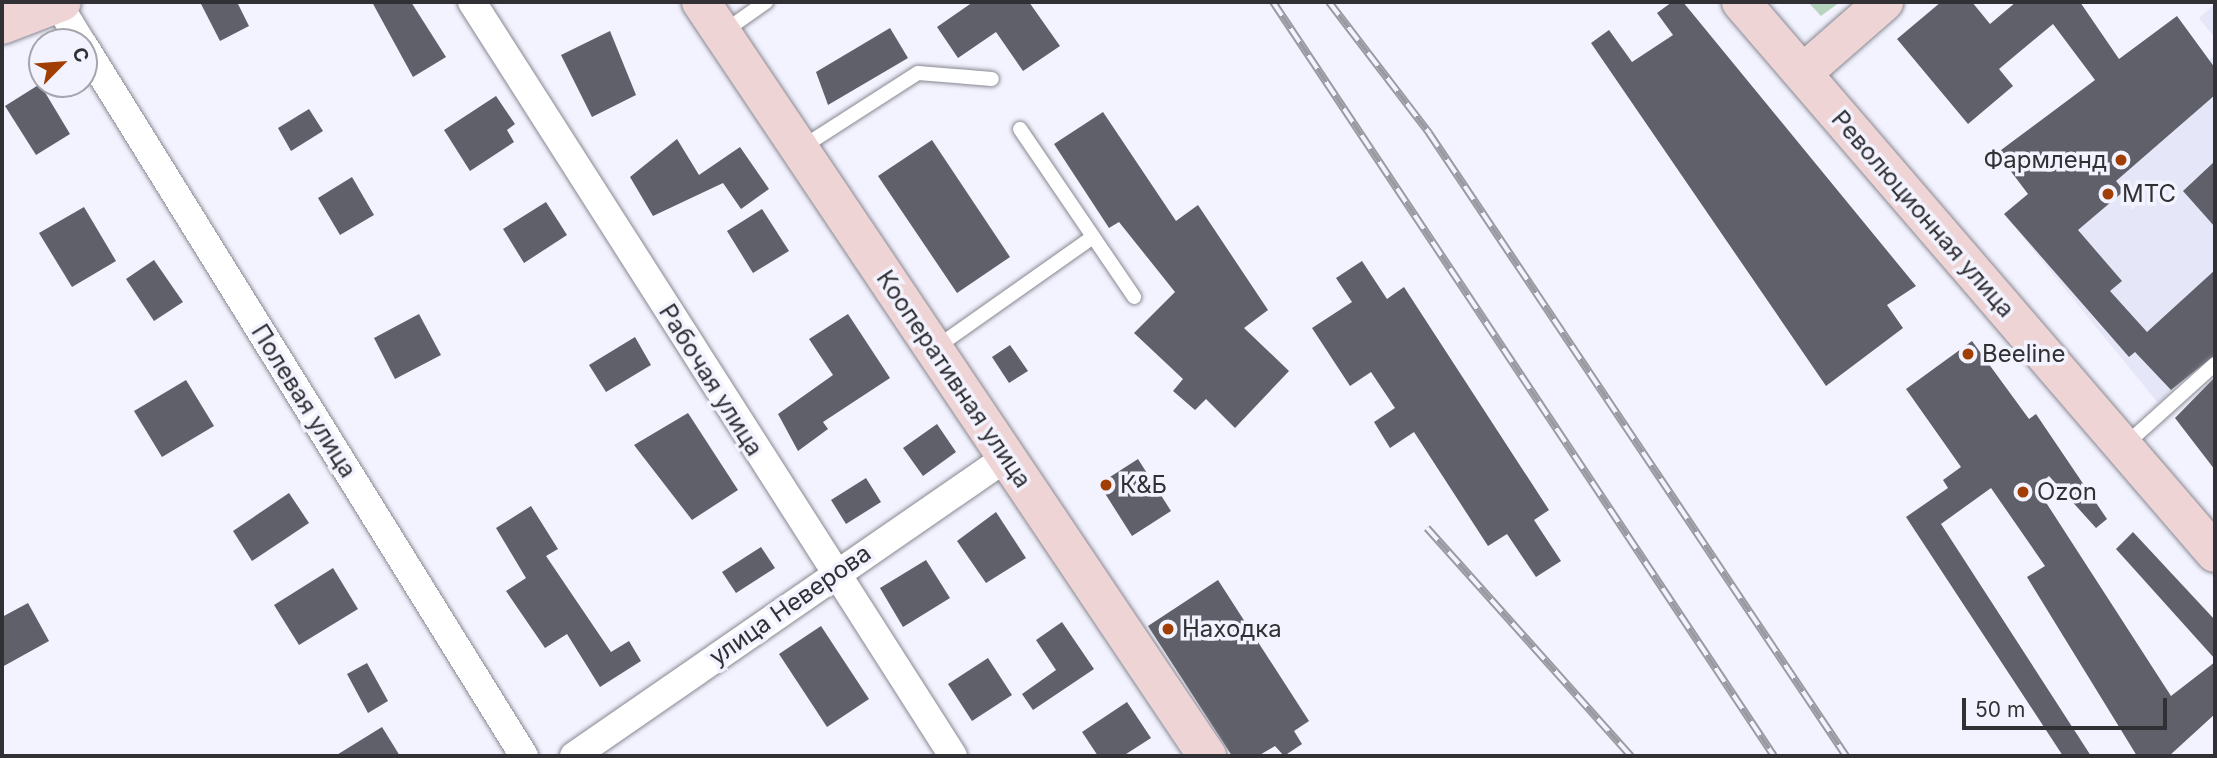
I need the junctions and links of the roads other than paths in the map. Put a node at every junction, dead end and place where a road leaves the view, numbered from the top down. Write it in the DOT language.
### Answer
graph roads {
  1 [pos="472,2"];
  2 [pos="701,2"];
  3 [pos="766,2"];
  4 [pos="1741,2"];
  5 [pos="1884,2"];
  6 [pos="60,3"];
  7 [pos="2,25"];
  8 [pos="74,28"];
  9 [pos="722,33"];
  10 [pos="98,68"];
  11 [pos="1802,73"];
  12 [pos="992,79"];
  13 [pos="1020,129"];
  14 [pos="799,149"];
  15 [pos="1093,237"];
  16 [pos="1133,297"];
  17 [pos="934,349"];
  18 [pos="2215,364"];
  19 [pos="2123,447"];
  20 [pos="1007,457"];
  21 [pos="2215,553"];
  22 [pos="835,574"];
  23 [pos="524,756"];
  24 [pos="575,756"];
  25 [pos="953,756"];
  26 [pos="1207,756"];
  1 -- 22 [label="street, Рабочая улица"];
  2 -- 9 [label="street, Кооперативная улица"];
  3 -- 9 [label="lane"];
  4 -- 11 [label="street, Революционная улица"];
  5 -- 11 [label="street"];
  6 -- 7 [label="street"];
  6 -- 8 [label="street, Полевая улица"];
  9 -- 14 [label="street, Кооперативная улица"];
  10 -- 23 [label="street, Полевая улица"];
  11 -- 19 [label="street, Революционная улица"];
  12 -- 14 [label="lane"];
  13 -- 15 [label="lane"];
  14 -- 17 [label="street, Кооперативная улица"];
  15 -- 16 [label="lane"];
  15 -- 17 [label="lane"];
  17 -- 20 [label="street, Кооперативная улица"];
  18 -- 19 [label="lane"];
  19 -- 21 [label="street, Революционная улица"];
  20 -- 22 [label="street, улица Неверова"];
  20 -- 26 [label="street, Кооперативная улица"];
  22 -- 24 [label="street, улица Неверова"];
  22 -- 25 [label="street, Рабочая улица"];
}
